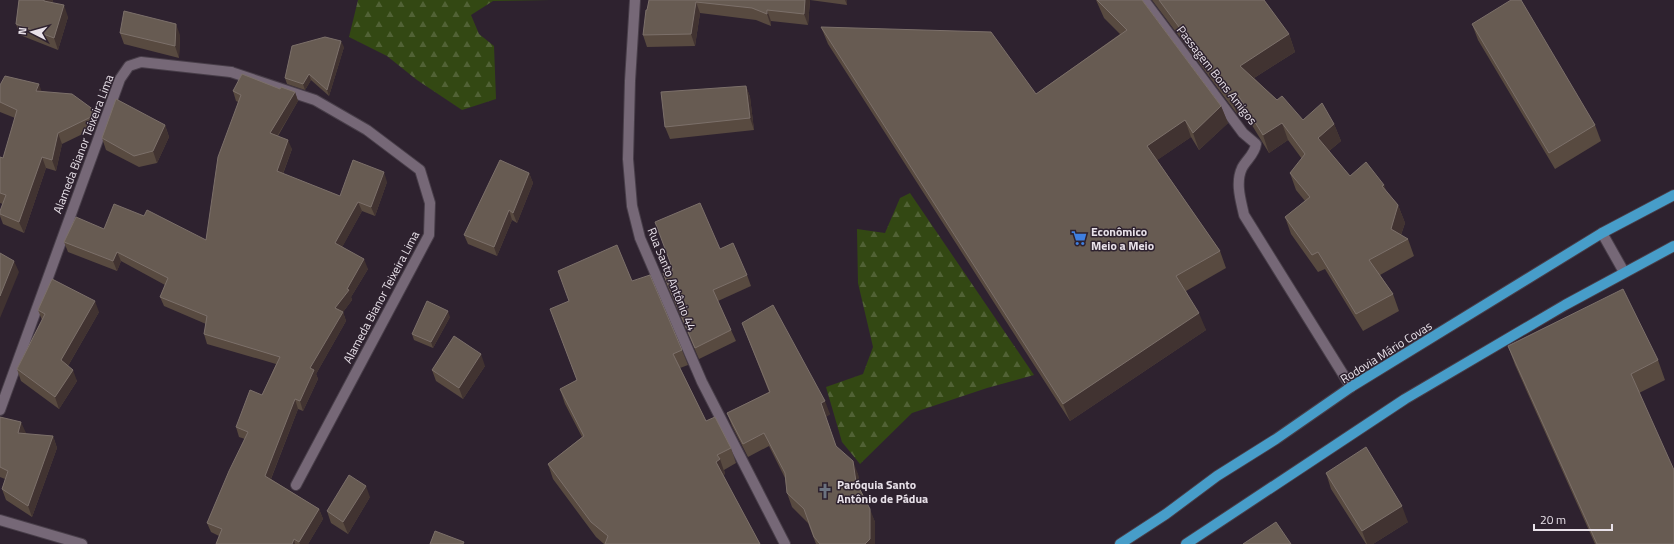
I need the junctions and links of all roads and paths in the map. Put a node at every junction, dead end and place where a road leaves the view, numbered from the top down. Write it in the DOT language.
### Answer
graph roads {
  1 [pos="635,0"];
  2 [pos="1144,0"];
  3 [pos="1674,195"];
  4 [pos="1602,233"];
  5 [pos="1674,246"];
  6 [pos="1624,272"];
  7 [pos="1351,388"];
  8 [pos="0,410"];
  9 [pos="296,485"];
  10 [pos="0,520"];
  11 [pos="82,544"];
  12 [pos="785,544"];
  13 [pos="1120,544"];
  14 [pos="1186,544"];
  1 -- 12 [label="street, Rua Santo Antônio 44"];
  2 -- 7 [label="street, Passagem Bons Amigos"];
  3 -- 4 [label="main road, Rodovia Mário Covas"];
  4 -- 6 [label="street"];
  4 -- 7 [label="main road, Rodovia Mário Covas"];
  5 -- 6 [label="main road"];
  6 -- 14 [label="main road"];
  7 -- 13 [label="main road, Rodovia Mário Covas"];
  8 -- 9 [label="street, Alameda Bianor Teixeira Lima"];
  10 -- 11 [label="street"];
}
